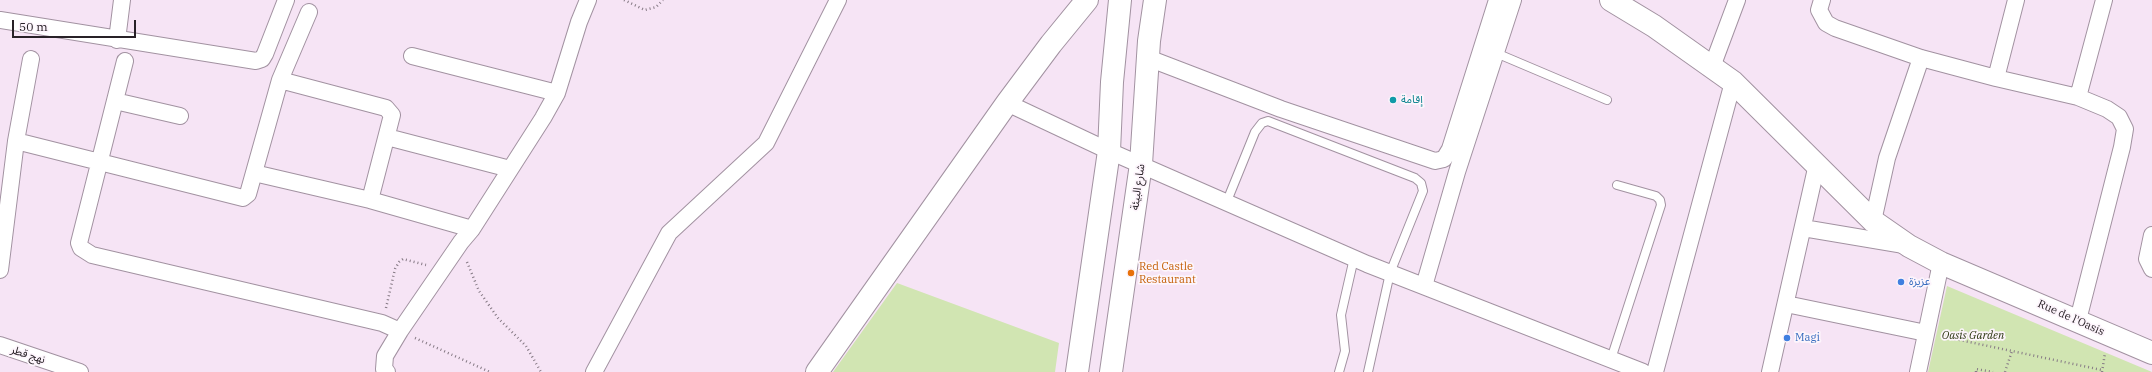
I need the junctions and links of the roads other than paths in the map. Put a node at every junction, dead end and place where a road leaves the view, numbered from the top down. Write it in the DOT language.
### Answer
graph roads {
  1 [pos="122,0"];
  2 [pos="286,0"];
  3 [pos="588,0"];
  4 [pos="838,0"];
  5 [pos="1087,0"];
  6 [pos="1120,0"];
  7 [pos="1155,0"];
  8 [pos="1497,0"];
  9 [pos="1514,0"];
  10 [pos="1611,0"];
  11 [pos="1737,0"];
  12 [pos="1822,0"];
  13 [pos="2016,0"];
  14 [pos="2104,0"];
  15 [pos="309,12"];
  16 [pos="0,20"];
  17 [pos="117,40"];
  18 [pos="1496,53"];
  19 [pos="412,56"];
  20 [pos="1148,58"];
  21 [pos="1921,58"];
  22 [pos="31,59"];
  23 [pos="125,61"];
  24 [pos="1712,67"];
  25 [pos="1996,78"];
  26 [pos="280,80"];
  27 [pos="1733,82"];
  28 [pos="557,93"];
  29 [pos="2078,96"];
  30 [pos="1607,100"];
  31 [pos="114,101"];
  32 [pos="1007,103"];
  33 [pos="180,116"];
  34 [pos="387,137"];
  35 [pos="16,141"];
  36 [pos="1109,151"];
  37 [pos="98,162"];
  38 [pos="1141,164"];
  39 [pos="1817,164"];
  40 [pos="510,169"];
  41 [pos="254,173"];
  42 [pos="1617,185"];
  43 [pos="370,200"];
  44 [pos="1227,201"];
  45 [pos="1872,221"];
  46 [pos="1804,228"];
  47 [pos="472,229"];
  48 [pos="2152,235"];
  49 [pos="1909,246"];
  50 [pos="1354,258"];
  51 [pos="1941,263"];
  52 [pos="2152,268"];
  53 [pos="0,270"];
  54 [pos="1390,273"];
  55 [pos="1424,286"];
  56 [pos="1786,304"];
  57 [pos="2078,320"];
  58 [pos="400,331"];
  59 [pos="1926,333"];
  60 [pos="0,346"];
  61 [pos="2152,353"];
  62 [pos="1610,359"];
  63 [pos="80,372"];
  64 [pos="387,372"];
  65 [pos="594,372"];
  66 [pos="817,372"];
  67 [pos="1077,372"];
  68 [pos="1111,372"];
  69 [pos="1339,372"];
  70 [pos="1368,372"];
  71 [pos="1643,372"];
  72 [pos="1655,372"];
  73 [pos="1770,372"];
  74 [pos="1918,372"];
  1 -- 17 [label="street"];
  2 -- 17 [label="street"];
  3 -- 28 [label="street"];
  4 -- 65 [label="street"];
  5 -- 32 [label="street"];
  6 -- 36 [label="street"];
  7 -- 20 [label="street, شارع البيئة"];
  8 -- 20 [label="street"];
  9 -- 18 [label="street"];
  10 -- 24 [label="street, Rue de l'Oasis"];
  11 -- 24 [label="street"];
  12 -- 21 [label="street"];
  13 -- 25 [label="street"];
  14 -- 29 [label="street"];
  15 -- 26 [label="street"];
  16 -- 17 [label="street"];
  18 -- 30 [label="lane"];
  18 -- 55 [label="street"];
  19 -- 28 [label="street"];
  20 -- 38 [label="street, شارع البيئة"];
  21 -- 25 [label="street"];
  21 -- 45 [label="street"];
  22 -- 35 [label="street"];
  23 -- 31 [label="street"];
  24 -- 27 [label="street, Rue de l'Oasis"];
  25 -- 29 [label="street"];
  26 -- 34 [label="street"];
  26 -- 41 [label="street"];
  27 -- 39 [label="street, Rue de l'Oasis"];
  27 -- 72 [label="street"];
  28 -- 40 [label="street"];
  29 -- 57 [label="street"];
  31 -- 33 [label="street"];
  31 -- 37 [label="street"];
  32 -- 36 [label="street"];
  32 -- 66 [label="street"];
  34 -- 40 [label="street"];
  34 -- 43 [label="street"];
  35 -- 37 [label="street"];
  35 -- 53 [label="street"];
  36 -- 38 [label="street"];
  36 -- 67 [label="street"];
  37 -- 41 [label="street"];
  37 -- 58 [label="street"];
  38 -- 44 [label="street"];
  38 -- 68 [label="street, شارع البيئة"];
  39 -- 45 [label="street, Rue de l'Oasis"];
  39 -- 46 [label="street"];
  40 -- 47 [label="street"];
  41 -- 43 [label="street"];
  42 -- 62 [label="lane"];
  43 -- 47 [label="street"];
  44 -- 50 [label="street"];
  44 -- 54 [label="lane"];
  45 -- 49 [label="street, Rue de l'Oasis"];
  46 -- 49 [label="street"];
  46 -- 56 [label="street"];
  47 -- 58 [label="street"];
  48 -- 52 [label="street"];
  49 -- 51 [label="street, Rue de l'Oasis"];
  50 -- 54 [label="street"];
  50 -- 69 [label="lane"];
  51 -- 57 [label="street, Rue de l'Oasis"];
  51 -- 59 [label="street"];
  54 -- 55 [label="street"];
  54 -- 70 [label="lane"];
  55 -- 62 [label="street"];
  56 -- 59 [label="street"];
  56 -- 73 [label="street"];
  57 -- 61 [label="street, Rue de l'Oasis"];
  58 -- 64 [label="street"];
  59 -- 74 [label="street"];
  60 -- 63 [label="street, نهج قطر"];
  62 -- 71 [label="street"];
}
